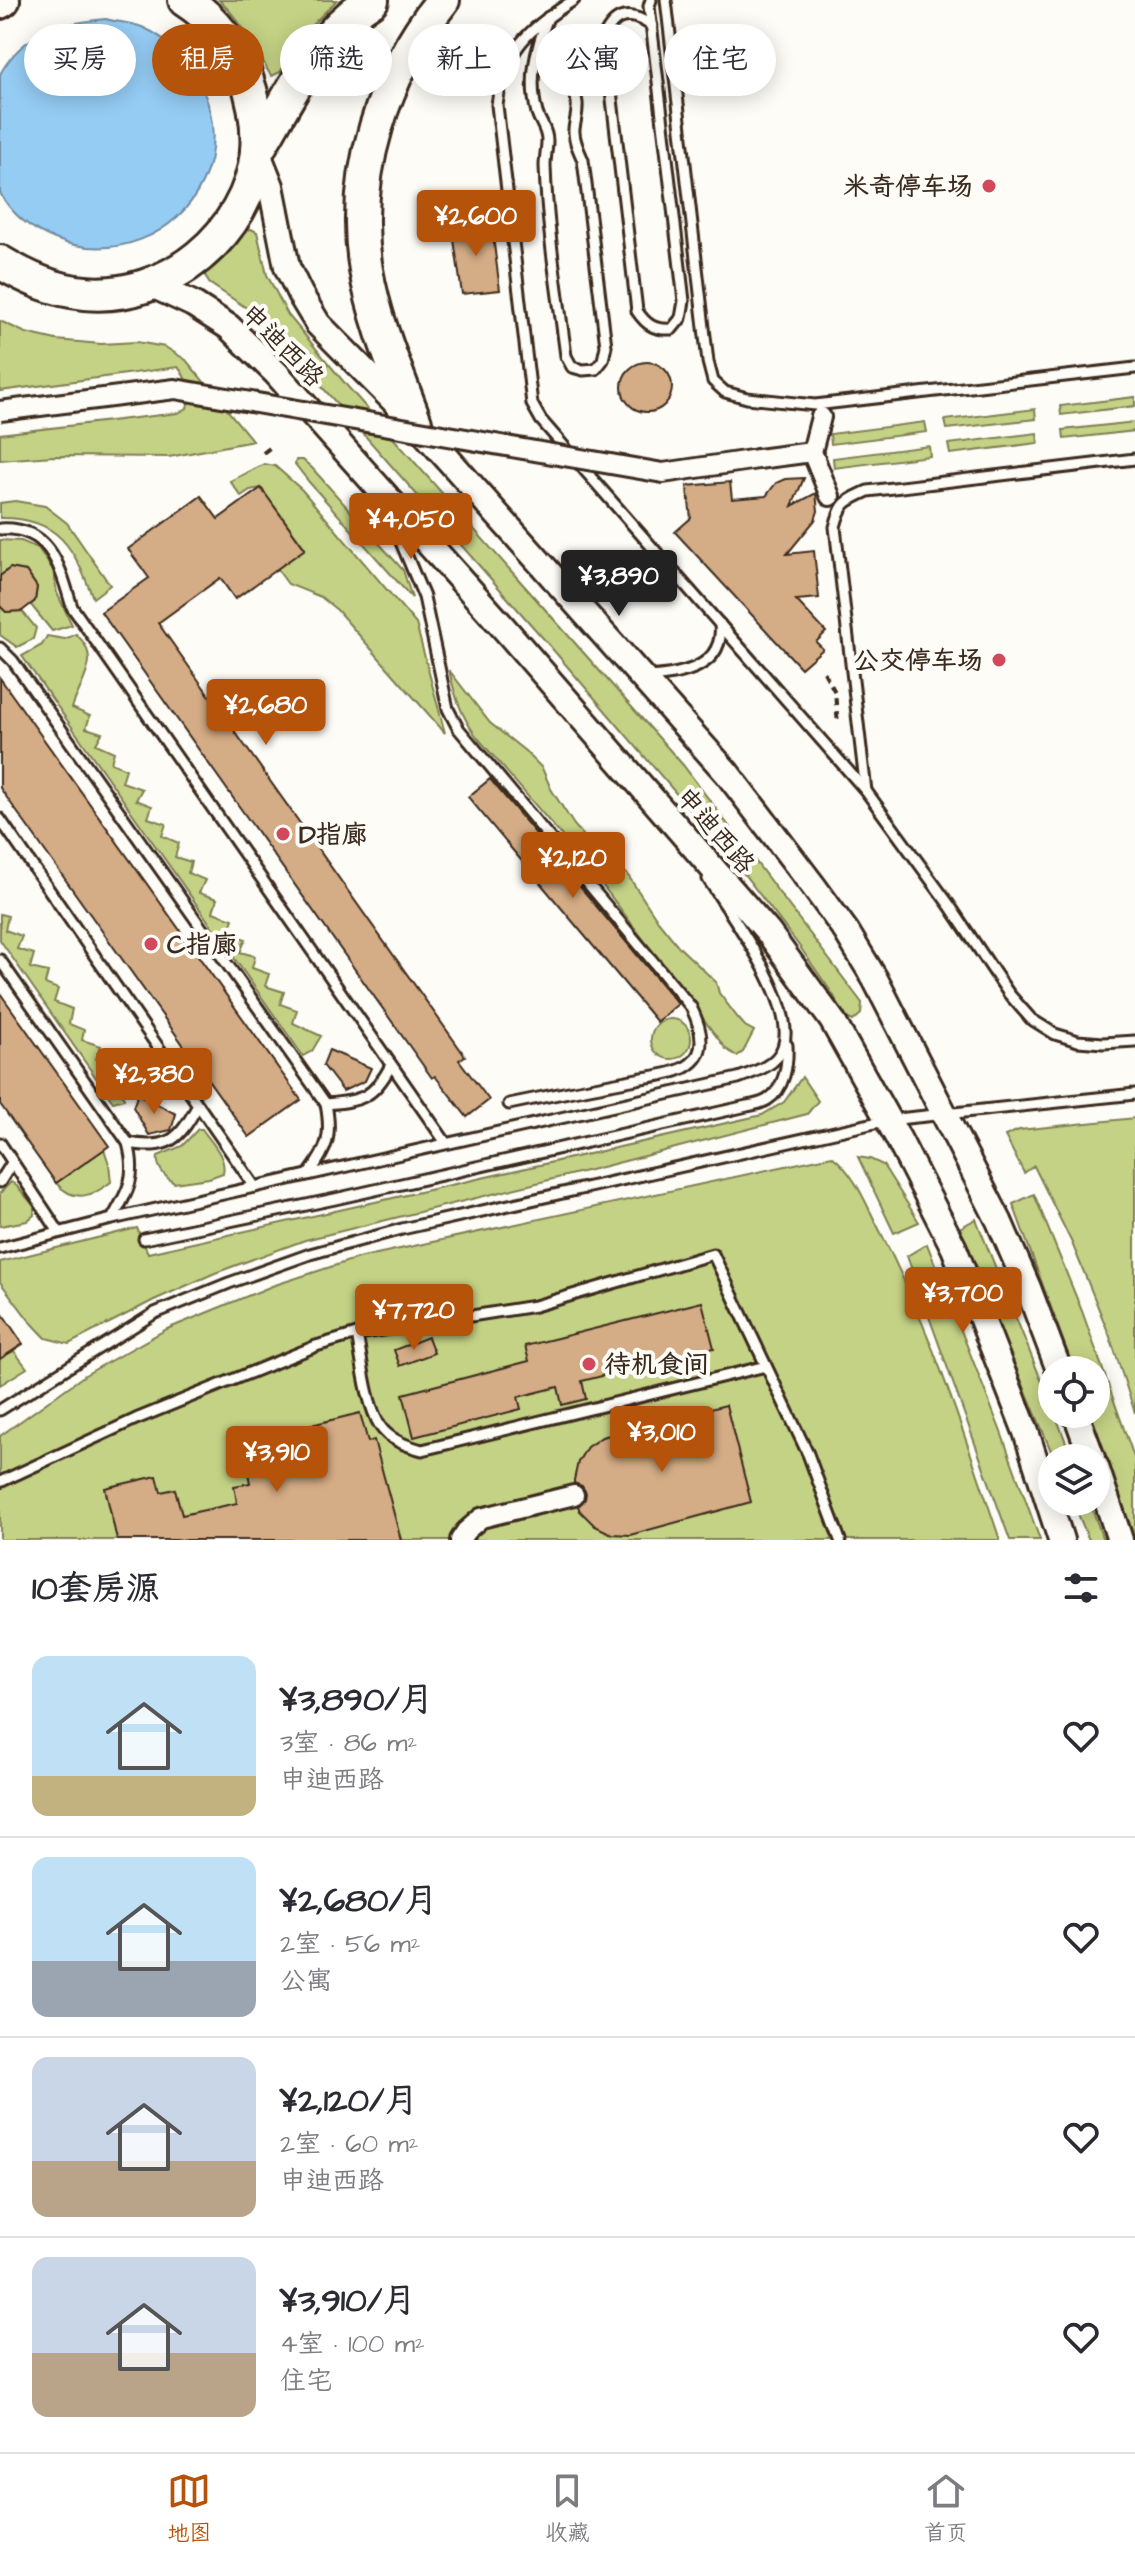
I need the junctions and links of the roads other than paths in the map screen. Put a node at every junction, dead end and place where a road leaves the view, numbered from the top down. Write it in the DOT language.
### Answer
graph roads {
  1 [pos="185,0"];
  2 [pos="372,0"];
  3 [pos="443,0"];
  4 [pos="574,0"];
  5 [pos="651,0"];
  6 [pos="666,0"];
  7 [pos="548,17"];
  8 [pos="545,24"];
  9 [pos="611,24"];
  10 [pos="652,26"];
  11 [pos="536,55"];
  12 [pos="575,96"];
  13 [pos="612,96"];
  14 [pos="257,151"];
  15 [pos="0,262"];
  16 [pos="150,284"];
  17 [pos="1135,368"];
  18 [pos="0,411"];
  19 [pos="821,417"];
  20 [pos="415,422"];
  21 [pos="812,452"];
  22 [pos="1135,459"];
  23 [pos="378,488"];
  24 [pos="830,496"];
  25 [pos="0,529"];
  26 [pos="720,624"];
  27 [pos="0,648"];
  28 [pos="640,677"];
  29 [pos="866,791"];
  30 [pos="0,819"];
  31 [pos="677,828"];
  32 [pos="0,960"];
  33 [pos="787,1029"];
  34 [pos="1135,1041"];
  35 [pos="391,1065"];
  36 [pos="1135,1094"];
  37 [pos="326,1104"];
  38 [pos="509,1104"];
  39 [pos="198,1105"];
  40 [pos="944,1112"];
  41 [pos="888,1120"];
  42 [pos="0,1143"];
  43 [pos="128,1143"];
  44 [pos="446,1143"];
  45 [pos="12,1163"];
  46 [pos="309,1174"];
  47 [pos="0,1182"];
  48 [pos="255,1187"];
  49 [pos="112,1219"];
  50 [pos="59,1232"];
  51 [pos="144,1239"];
  52 [pos="0,1248"];
  53 [pos="357,1334"];
  54 [pos="1054,1356"];
  55 [pos="766,1366"];
  56 [pos="0,1410"];
  57 [pos="0,1482"];
  58 [pos="574,1495"];
  59 [pos="1110,1510"];
  60 [pos="460,1540"];
  61 [pos="840,1540"];
  62 [pos="1061,1540"];
  63 [pos="1120,1540"];
  1 -- 14 [label="highway"];
  2 -- 14 [label="highway"];
  3 -- 20 [label="highway"];
  4 -- 7 [label="lane"];
  5 -- 10 [label="lane"];
  6 -- 17 [label="lane"];
  7 -- 8 [label="lane"];
  7 -- 26 [label="lane"];
  9 -- 10 [label="lane"];
  10 -- 13 [label="lane"];
  11 -- 12 [label="lane"];
  14 -- 16 [label="highway"];
  14 -- 20 [label="street, 申迪西路"];
  15 -- 16 [label="highway"];
  16 -- 23 [label="street, 申迪西路"];
  18 -- 21 [label="street, bridge"];
  19 -- 21 [label="street"];
  20 -- 28 [label="street, 申迪西路"];
  21 -- 24 [label="street"];
  22 -- 29 [label="lane"];
  23 -- 31 [label="street, 申迪西路"];
  23 -- 38 [label="lane"];
  25 -- 35 [label="lane"];
  26 -- 28 [label="lane"];
  26 -- 29 [label="lane"];
  27 -- 37 [label="lane"];
  28 -- 40 [label="street, 申迪西路"];
  29 -- 34 [label="lane"];
  30 -- 39 [label="lane"];
  31 -- 33 [label="lane"];
  31 -- 41 [label="street, 申迪西路"];
  32 -- 43 [label="lane"];
  33 -- 44 [label="lane"];
  33 -- 51 [label="lane"];
  35 -- 37 [label="lane"];
  35 -- 44 [label="lane"];
  36 -- 40 [label="lane"];
  37 -- 46 [label="lane"];
  39 -- 43 [label="lane"];
  39 -- 48 [label="lane"];
  40 -- 41 [label="lane"];
  40 -- 54 [label="street, 申迪西路"];
  41 -- 56 [label="lane"];
  41 -- 62 [label="street, 申迪西路"];
  42 -- 45 [label="lane"];
  43 -- 49 [label="lane"];
  44 -- 46 [label="lane"];
  45 -- 47 [label="lane"];
  45 -- 50 [label="lane"];
  46 -- 48 [label="lane"];
  48 -- 49 [label="lane"];
  49 -- 50 [label="lane"];
  50 -- 52 [label="lane"];
  53 -- 55 [label="lane"];
  53 -- 55 [label="lane"];
  53 -- 57 [label="lane"];
  55 -- 61 [label="lane"];
  58 -- 60 [label="street"];
  59 -- 63 [label="street"];
}
